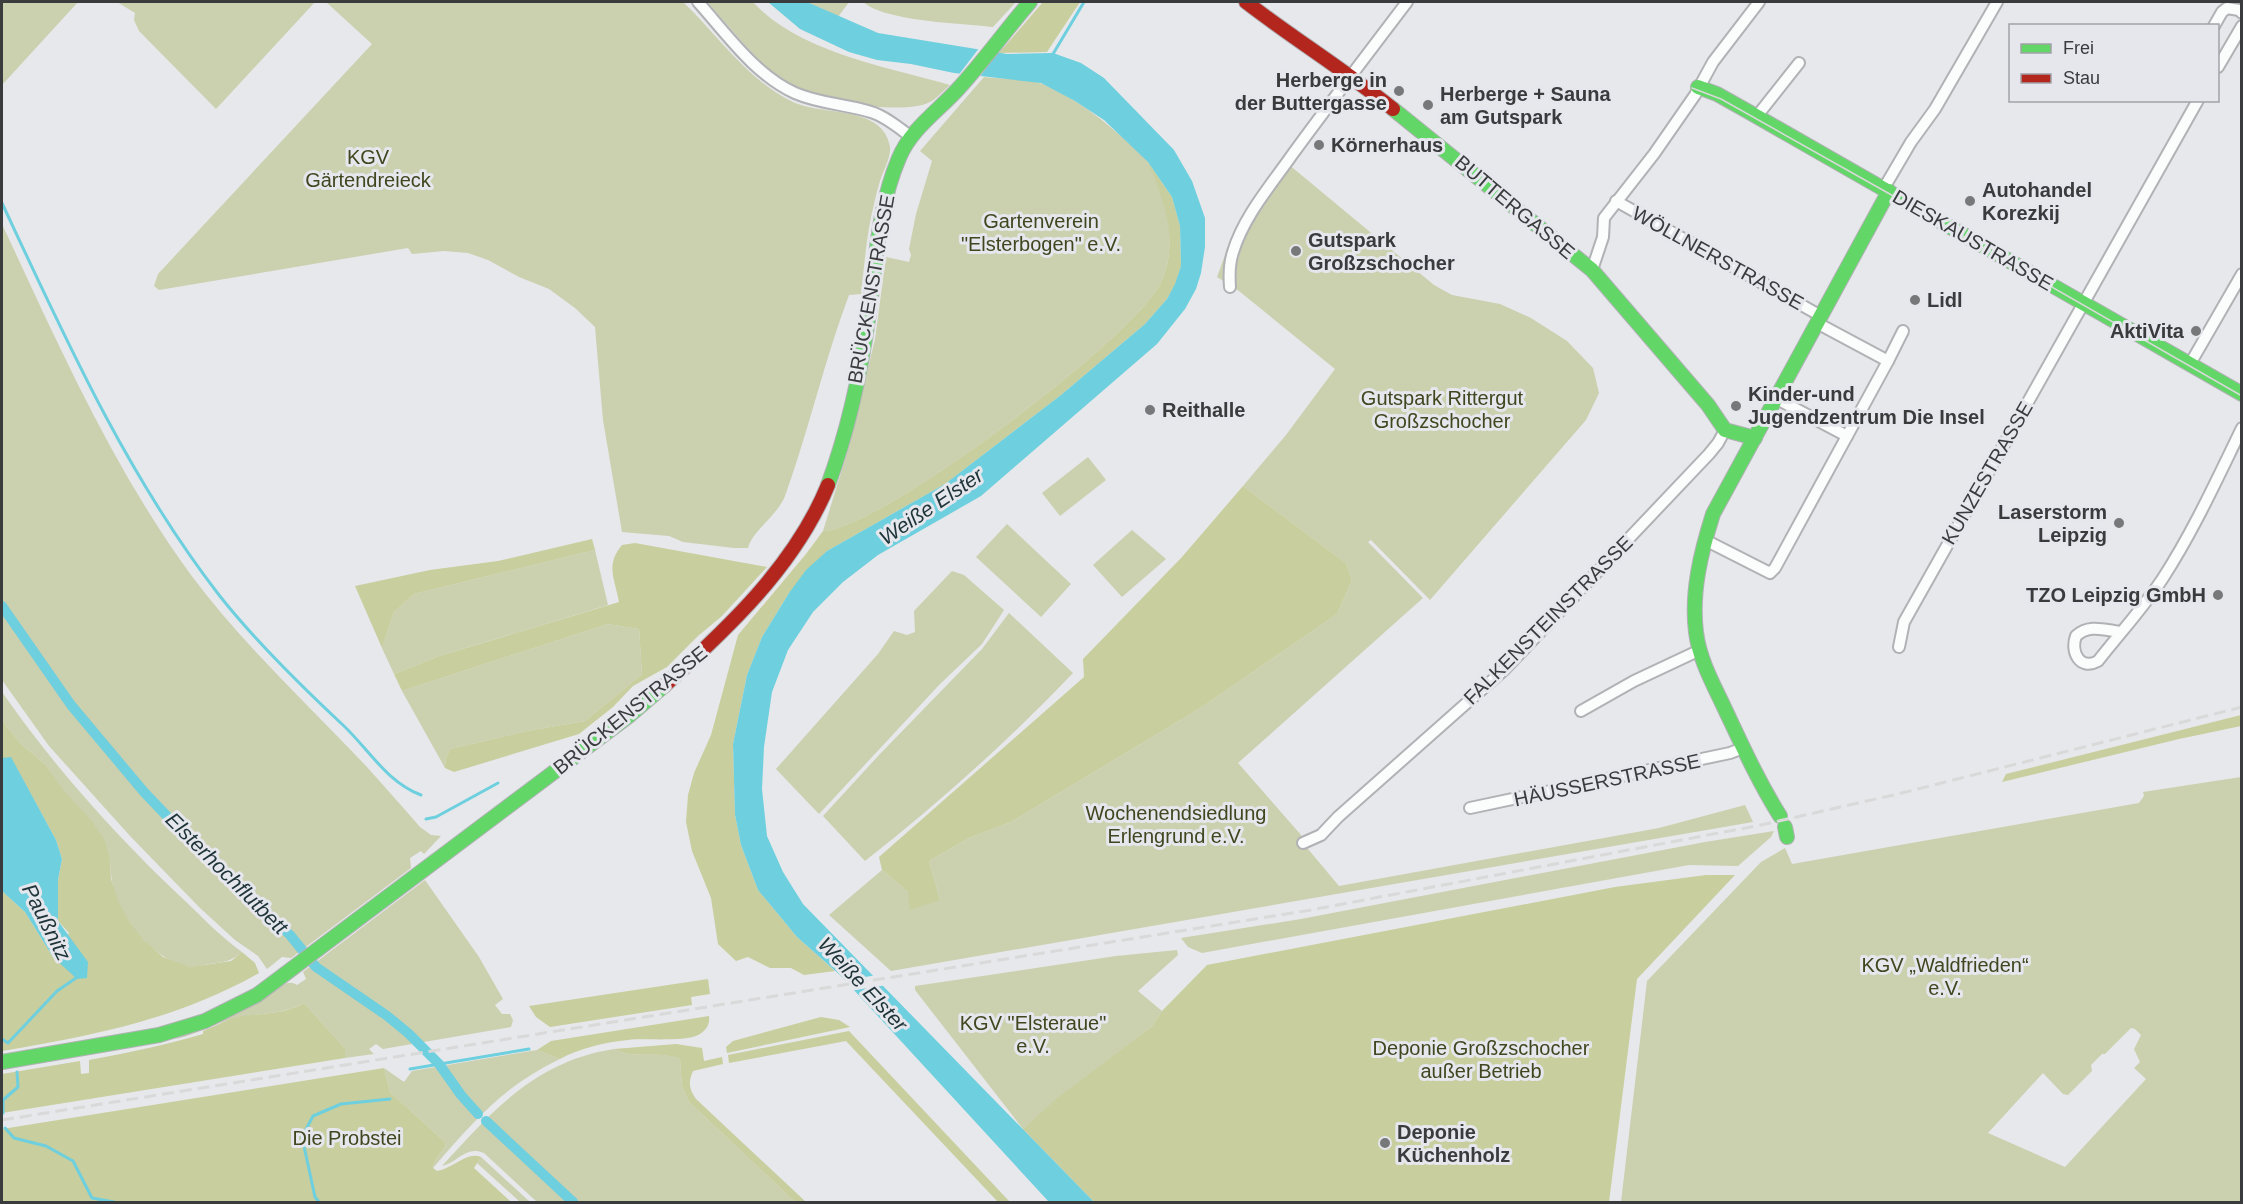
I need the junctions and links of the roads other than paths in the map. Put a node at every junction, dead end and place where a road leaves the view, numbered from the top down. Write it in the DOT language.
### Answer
graph roads {
  1 [pos="698,2"];
  2 [pos="1030,2"];
  3 [pos="1246,2"];
  4 [pos="1407,2"];
  5 [pos="1997,2"];
  6 [pos="1754,3"];
  7 [pos="2241,13"];
  8 [pos="2215,24"];
  9 [pos="2241,26"];
  10 [pos="1799,63"];
  11 [pos="2219,64"];
  12 [pos="1350,75"];
  13 [pos="1698,87"];
  14 [pos="2197,102"];
  15 [pos="1757,116"];
  16 [pos="910,136"];
  17 [pos="1886,190"];
  18 [pos="1616,201"];
  19 [pos="1592,270"];
  20 [pos="2241,274"];
  21 [pos="1230,287"];
  22 [pos="2084,303"];
  23 [pos="1819,319"];
  24 [pos="1903,332"];
  25 [pos="1888,361"];
  26 [pos="2190,364"];
  27 [pos="2241,394"];
  28 [pos="1777,399"];
  29 [pos="2241,428"];
  30 [pos="1725,430"];
  31 [pos="1847,436"];
  32 [pos="1755,438"];
  33 [pos="1705,540"];
  34 [pos="2121,632"];
  35 [pos="1899,647"];
  36 [pos="1700,650"];
  37 [pos="1581,711"];
  38 [pos="1743,748"];
  39 [pos="1470,808"];
  40 [pos="1784,826"];
  41 [pos="1303,843"];
  42 [pos="2,1062"];
  1 -- 16 [label="street"];
  2 -- 16 [label="main road, BRÜCKENSTRASSE"];
  3 -- 12 [label="main road, BUTTERGASSE"];
  4 -- 12 [label="street"];
  5 -- 17 [label="street"];
  6 -- 13 [label="street"];
  7 -- 8 [label="street"];
  9 -- 11 [label="street"];
  10 -- 15 [label="street"];
  12 -- 19 [label="main road, BUTTERGASSE"];
  12 -- 21 [label="street"];
  13 -- 15 [label="main road, DIESKAUSTRASSE"];
  13 -- 18 [label="street"];
  14 -- 22 [label="street, KUNZESTRASSE"];
  15 -- 17 [label="main road, DIESKAUSTRASSE"];
  16 -- 42 [label="main road, BRÜCKENSTRASSE"];
  17 -- 22 [label="main road, DIESKAUSTRASSE"];
  17 -- 23 [label="main road"];
  18 -- 19 [label="street"];
  18 -- 23 [label="street, WÖLLNERSTRASSE"];
  19 -- 30 [label="main road, BUTTERGASSE"];
  20 -- 26 [label="street"];
  22 -- 26 [label="main road, DIESKAUSTRASSE"];
  22 -- 35 [label="street, KUNZESTRASSE"];
  23 -- 25 [label="street, WÖLLNERSTRASSE"];
  23 -- 28 [label="main road"];
  24 -- 25 [label="street"];
  25 -- 31 [label="street"];
  26 -- 27 [label="main road, DIESKAUSTRASSE"];
  28 -- 31 [label="street"];
  28 -- 32 [label="main road"];
  29 -- 34 [label="street"];
  30 -- 32 [label="main road"];
  30 -- 41 [label="street, FALKENSTEINSTRASSE"];
  31 -- 33 [label="street"];
  32 -- 33 [label="main road"];
  33 -- 36 [label="main road"];
  36 -- 37 [label="street"];
  36 -- 38 [label="main road"];
  38 -- 39 [label="street, HÄUSSERSTRASSE"];
  38 -- 40 [label="main road"];
}
